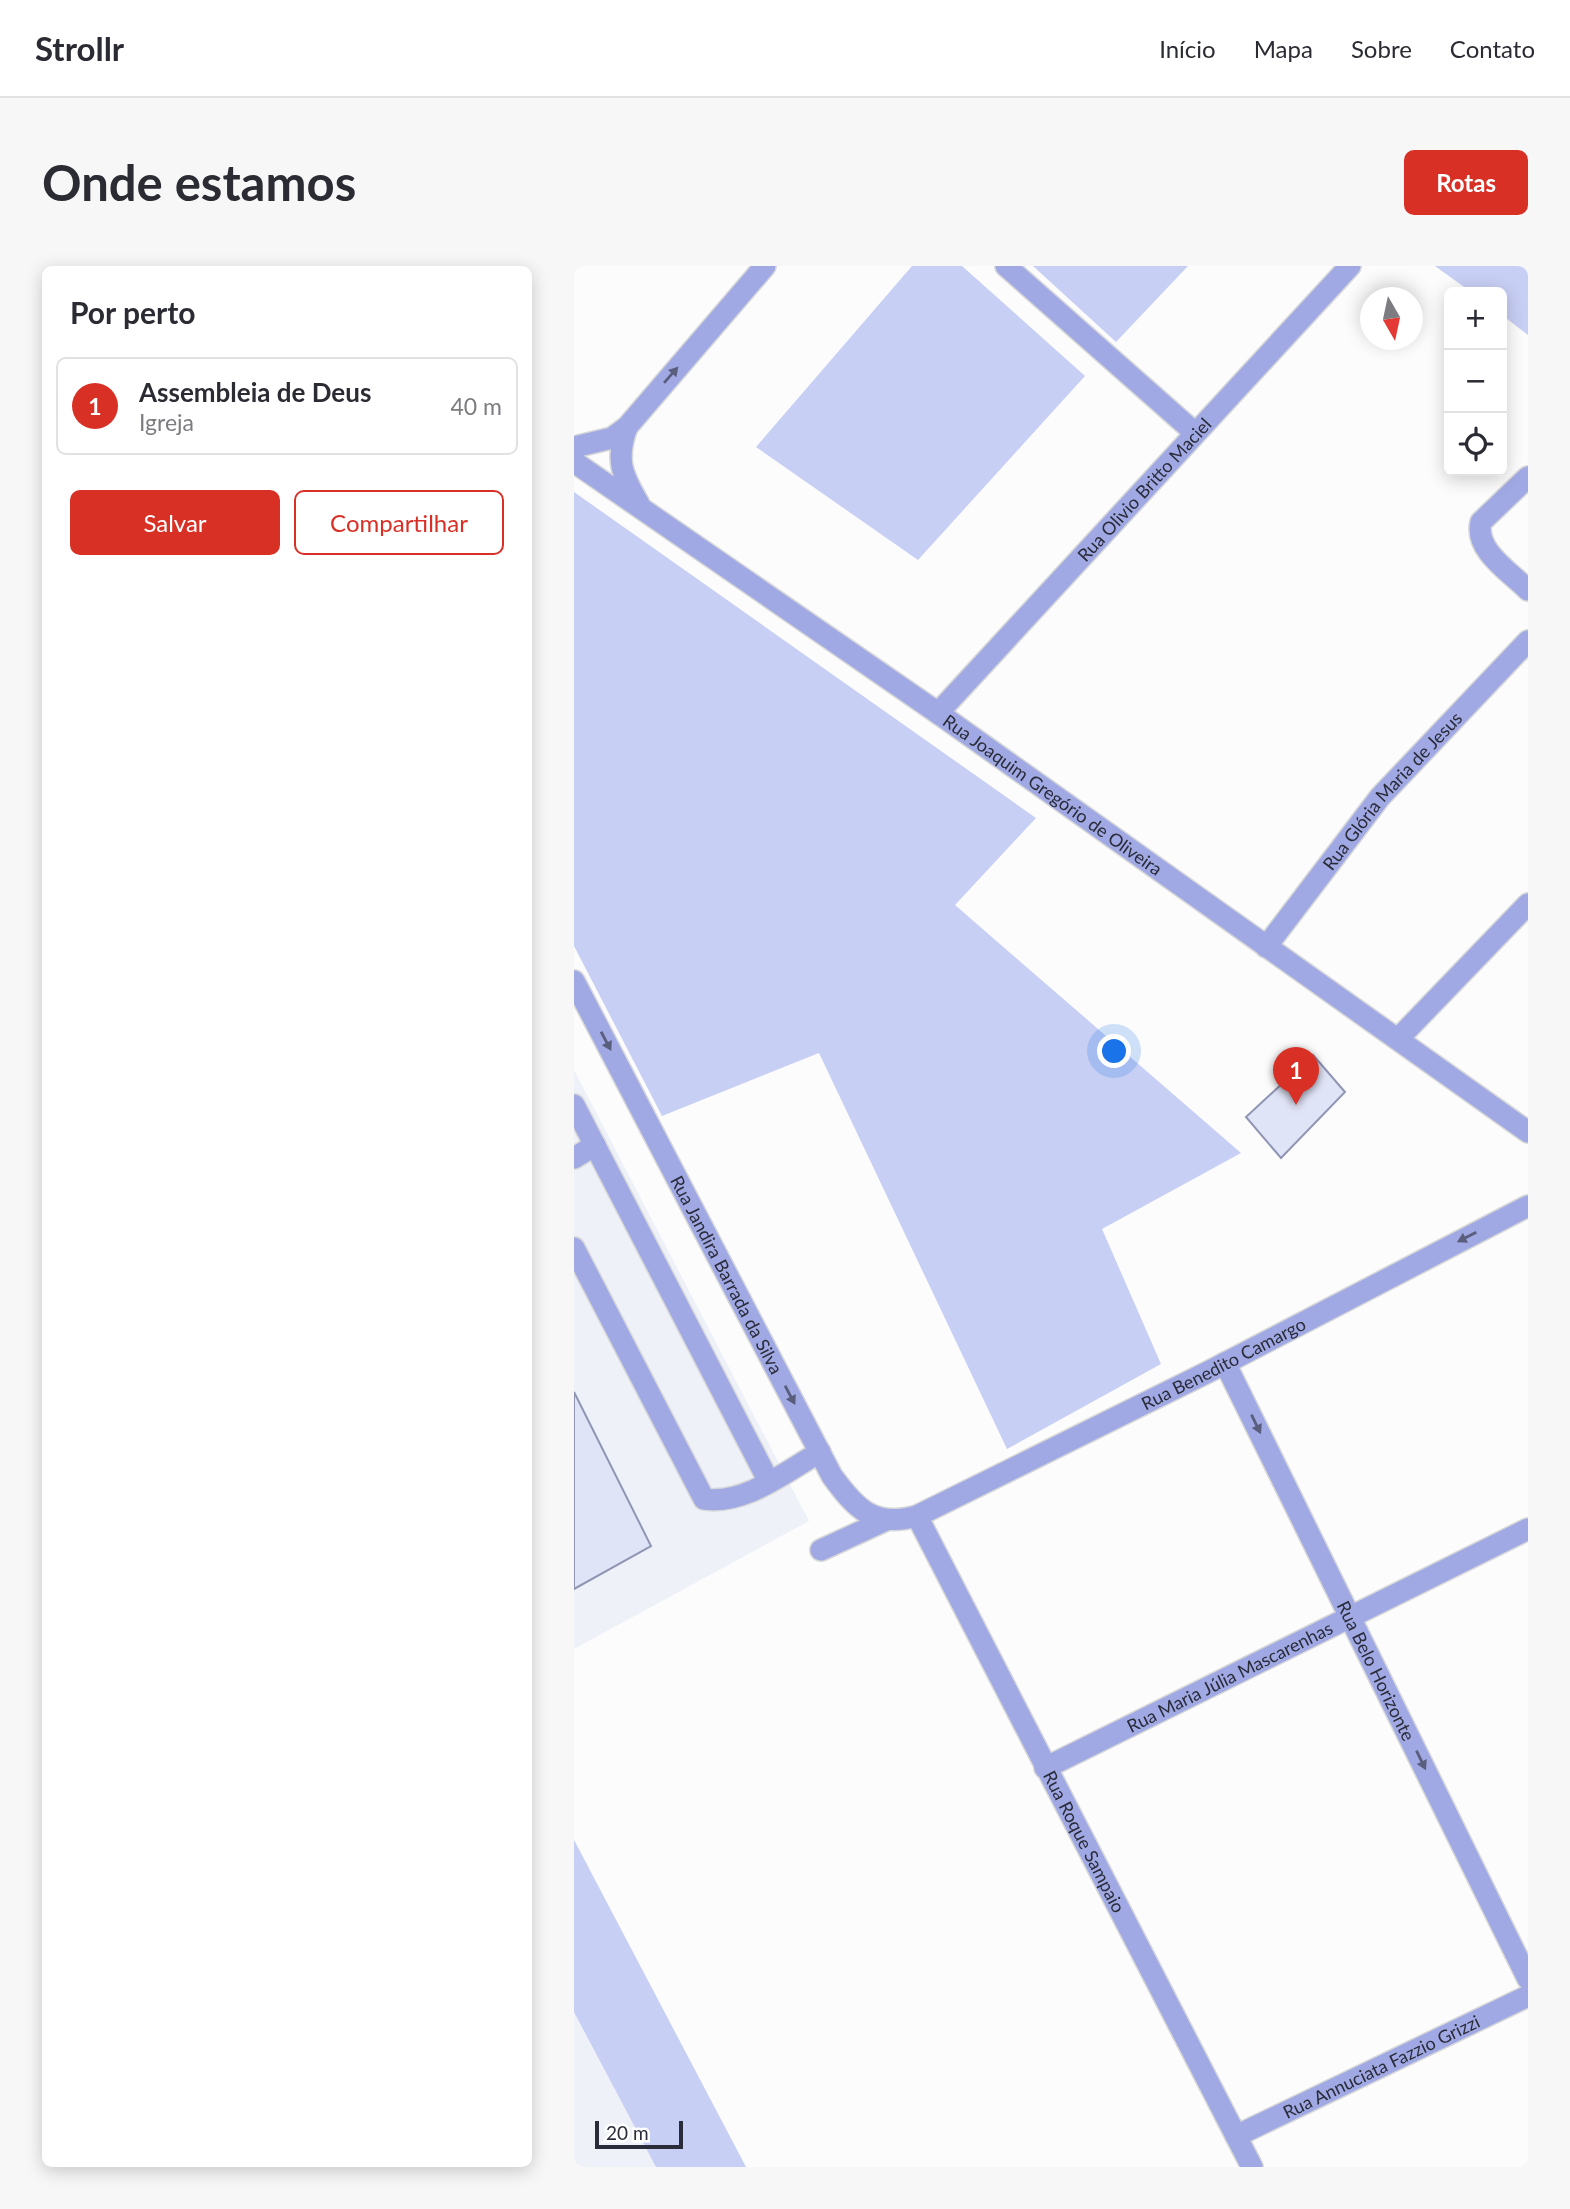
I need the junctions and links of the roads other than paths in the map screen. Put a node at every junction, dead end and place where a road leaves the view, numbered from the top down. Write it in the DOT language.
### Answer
graph roads {
  1 [pos="765,266"];
  2 [pos="1006,266"];
  3 [pos="1350,266"];
  4 [pos="627,427"];
  5 [pos="1194,432"];
  6 [pos="574,447"];
  7 [pos="574,462"];
  8 [pos="1528,477"];
  9 [pos="642,509"];
  10 [pos="1528,590"];
  11 [pos="1528,641"];
  12 [pos="938,713"];
  13 [pos="1528,904"];
  14 [pos="1266,947"];
  15 [pos="574,981"];
  16 [pos="1398,1039"];
  17 [pos="574,1105"];
  18 [pos="1528,1132"];
  19 [pos="595,1145"];
  20 [pos="574,1158"];
  21 [pos="1528,1206"];
  22 [pos="574,1248"];
  23 [pos="1225,1363"];
  24 [pos="820,1452"];
  25 [pos="769,1482"];
  26 [pos="917,1516"];
  27 [pos="884,1521"];
  28 [pos="1528,1528"];
  29 [pos="821,1550"];
  30 [pos="1350,1616"];
  31 [pos="1045,1768"];
  32 [pos="1528,1979"];
  33 [pos="1528,1996"];
  34 [pos="1236,2136"];
  35 [pos="1252,2167"];
  4 -- 1 [label="street, one-way"];
  2 -- 5 [label="street"];
  3 -- 5 [label="street, Rua Olivio Britto Maciel"];
  4 -- 6 [label="street"];
  4 -- 9 [label="street"];
  5 -- 12 [label="street, Rua Olivio Britto Maciel"];
  7 -- 9 [label="street, Rua Joaquim Gregório de Oliveira"];
  8 -- 10 [label="street"];
  9 -- 12 [label="street, Rua Joaquim Gregório de Oliveira"];
  11 -- 14 [label="street, Rua Glória Maria de Jesus"];
  12 -- 14 [label="street, Rua Joaquim Gregório de Oliveira"];
  13 -- 16 [label="street"];
  14 -- 16 [label="street, Rua Joaquim Gregório de Oliveira"];
  15 -- 24 [label="street, Rua Jandira Barrada da Silva, one-way"];
  16 -- 18 [label="street, Rua Joaquim Gregório de Oliveira"];
  17 -- 19 [label="street"];
  19 -- 20 [label="street"];
  19 -- 25 [label="street"];
  21 -- 23 [label="street, Rua Benedito Camargo, one-way"];
  22 -- 25 [label="street"];
  23 -- 26 [label="street, Rua Benedito Camargo"];
  23 -- 30 [label="street, Rua Belo Horizonte, one-way"];
  24 -- 25 [label="street"];
  24 -- 27 [label="street, Rua Jandira Barrada da Silva"];
  26 -- 27 [label="street"];
  26 -- 31 [label="street, Rua Roque Sampaio"];
  27 -- 29 [label="street"];
  28 -- 30 [label="street, Rua Maria Júlia Mascarenhas"];
  30 -- 31 [label="street, Rua Maria Júlia Mascarenhas"];
  30 -- 32 [label="street, Rua Belo Horizonte, one-way"];
  31 -- 34 [label="street, Rua Roque Sampaio"];
  33 -- 34 [label="street, Rua Annuciata Fazzio Grizzi"];
  34 -- 35 [label="street, Rua Roque Sampaio"];
}
